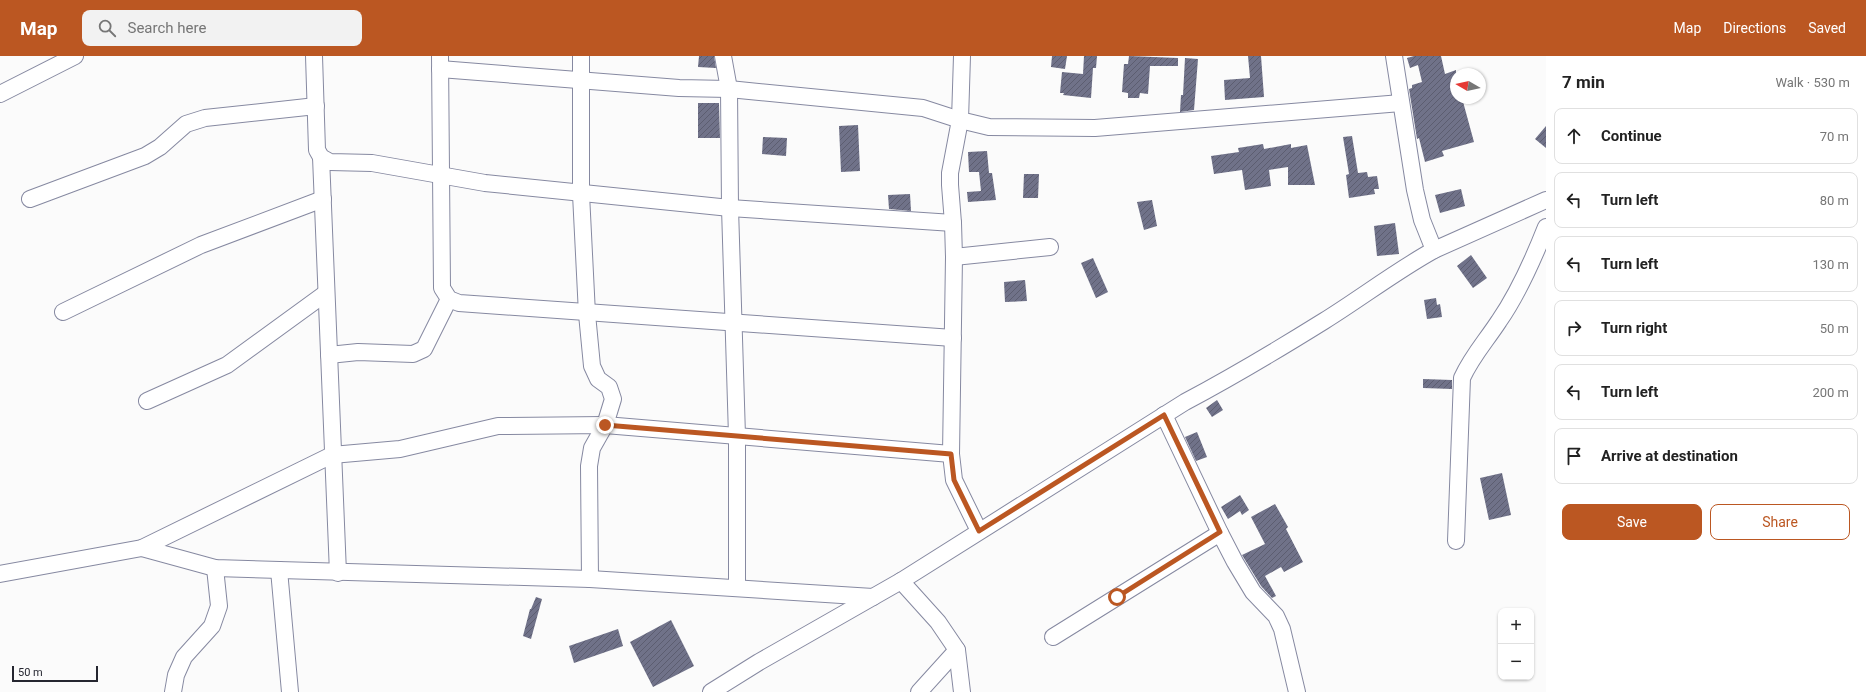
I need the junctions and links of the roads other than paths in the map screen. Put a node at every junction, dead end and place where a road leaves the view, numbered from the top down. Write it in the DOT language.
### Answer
graph roads {
  1 [pos="75,56"];
  2 [pos="314,56"];
  3 [pos="582,56"];
  4 [pos="723,56"];
  5 [pos="962,56"];
  6 [pos="1394,56"];
  7 [pos="440,63"];
  8 [pos="582,81"];
  9 [pos="729,89"];
  10 [pos="0,94"];
  11 [pos="1401,103"];
  12 [pos="316,106"];
  13 [pos="960,120"];
  14 [pos="321,157"];
  15 [pos="442,175"];
  16 [pos="581,194"];
  17 [pos="30,199"];
  18 [pos="323,199"];
  19 [pos="1546,200"];
  20 [pos="730,208"];
  21 [pos="953,223"];
  22 [pos="1546,227"];
  23 [pos="1050,247"];
  24 [pos="1434,250"];
  25 [pos="954,257"];
  26 [pos="326,294"];
  27 [pos="449,298"];
  28 [pos="63,312"];
  29 [pos="587,314"];
  30 [pos="734,324"];
  31 [pos="953,338"];
  32 [pos="329,355"];
  33 [pos="147,401"];
  34 [pos="1164,415"];
  35 [pos="605,425"];
  36 [pos="736,436"];
  37 [pos="951,454"];
  38 [pos="332,455"];
  39 [pos="979,531"];
  40 [pos="1220,532"];
  41 [pos="1456,541"];
  42 [pos="142,548"];
  43 [pos="215,568"];
  44 [pos="279,570"];
  45 [pos="338,573"];
  46 [pos="0,574"];
  47 [pos="590,579"];
  48 [pos="901,581"];
  49 [pos="736,588"];
  50 [pos="873,597"];
  51 [pos="1053,637"];
  52 [pos="957,650"];
  53 [pos="173,692"];
  54 [pos="290,692"];
  55 [pos="712,692"];
  56 [pos="919,692"];
  57 [pos="962,692"];
  58 [pos="1297,692"];
  1 -- 10 [label="street"];
  2 -- 12 [label="street"];
  3 -- 8 [label="street"];
  4 -- 9 [label="street"];
  5 -- 13 [label="street"];
  6 -- 11 [label="street"];
  7 -- 8 [label="street"];
  7 -- 15 [label="street"];
  8 -- 9 [label="street"];
  8 -- 16 [label="street"];
  9 -- 13 [label="street"];
  9 -- 20 [label="street"];
  11 -- 13 [label="street"];
  11 -- 24 [label="street"];
  12 -- 14 [label="street"];
  12 -- 17 [label="street"];
  13 -- 21 [label="street"];
  14 -- 15 [label="street"];
  14 -- 18 [label="street"];
  15 -- 16 [label="street"];
  15 -- 27 [label="street"];
  16 -- 20 [label="street"];
  16 -- 29 [label="street"];
  18 -- 26 [label="street"];
  18 -- 28 [label="street"];
  19 -- 24 [label="street"];
  20 -- 21 [label="street"];
  20 -- 30 [label="street"];
  21 -- 25 [label="street"];
  22 -- 41 [label="street"];
  23 -- 25 [label="street"];
  24 -- 34 [label="street"];
  25 -- 31 [label="street"];
  26 -- 32 [label="street"];
  26 -- 33 [label="street"];
  27 -- 29 [label="street"];
  27 -- 32 [label="street"];
  29 -- 30 [label="street"];
  29 -- 35 [label="street"];
  30 -- 31 [label="street"];
  30 -- 36 [label="street"];
  31 -- 37 [label="street"];
  32 -- 38 [label="street"];
  34 -- 39 [label="street"];
  34 -- 40 [label="street"];
  35 -- 36 [label="street"];
  35 -- 38 [label="street"];
  35 -- 47 [label="street"];
  36 -- 37 [label="street"];
  36 -- 49 [label="street"];
  37 -- 39 [label="street"];
  38 -- 42 [label="street"];
  38 -- 45 [label="street"];
  39 -- 48 [label="street"];
  40 -- 51 [label="street"];
  40 -- 58 [label="street"];
  42 -- 43 [label="street"];
  42 -- 46 [label="street"];
  43 -- 44 [label="street"];
  43 -- 53 [label="street"];
  44 -- 45 [label="street"];
  44 -- 54 [label="street"];
  45 -- 47 [label="street"];
  47 -- 49 [label="street"];
  48 -- 50 [label="street"];
  48 -- 52 [label="street"];
  49 -- 50 [label="street"];
  50 -- 55 [label="street"];
  52 -- 56 [label="street"];
  52 -- 57 [label="street"];
}
